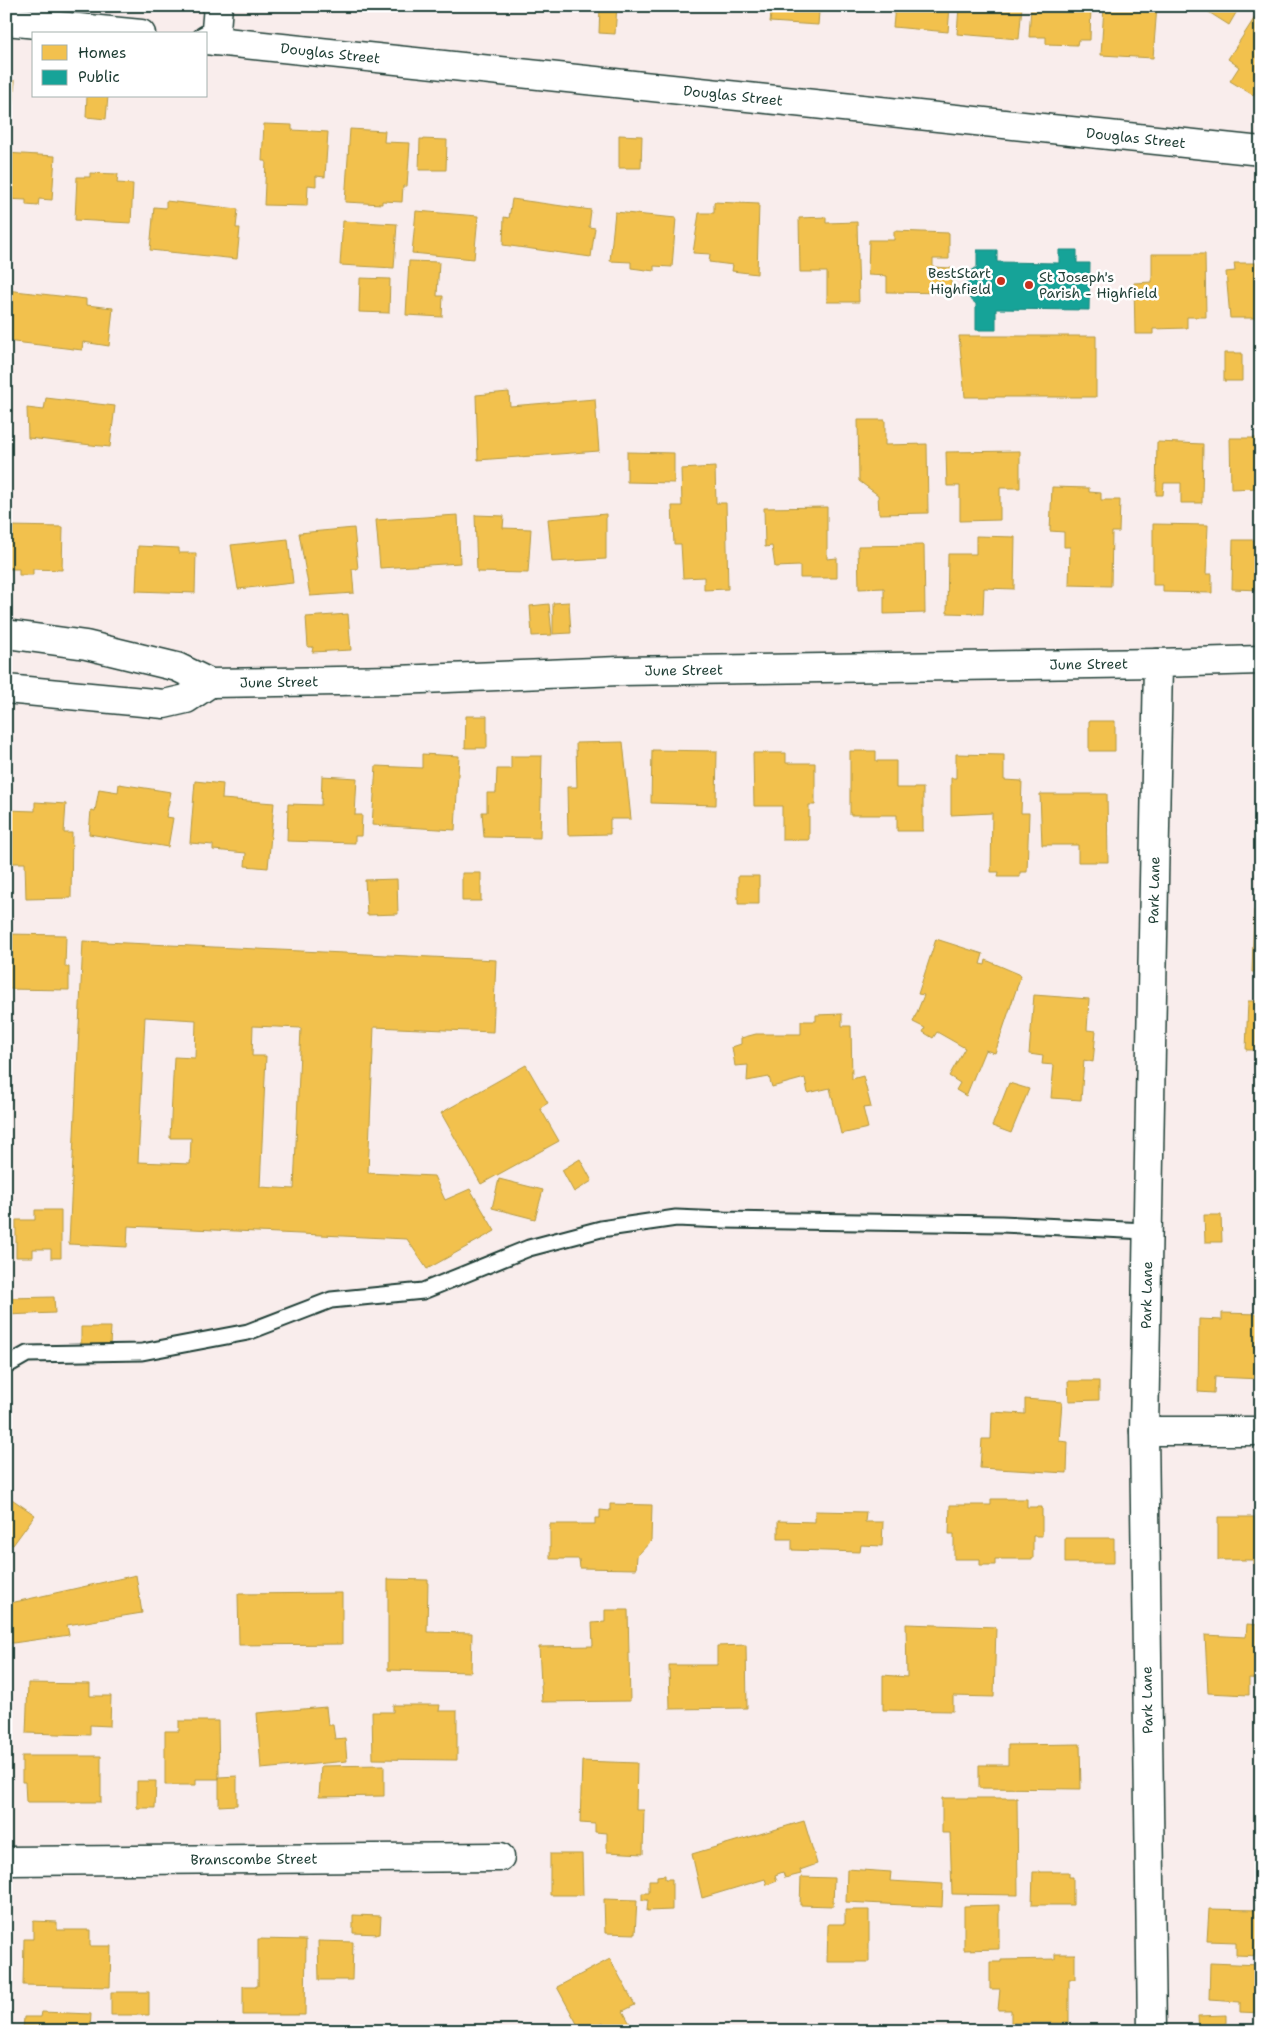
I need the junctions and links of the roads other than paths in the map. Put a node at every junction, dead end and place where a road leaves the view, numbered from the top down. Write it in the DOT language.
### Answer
graph roads {
  1 [pos="218,6"];
  2 [pos="6,21"];
  3 [pos="120,32"];
  4 [pos="211,41"];
  5 [pos="1261,151"];
  6 [pos="6,634"];
  7 [pos="1261,660"];
  8 [pos="1158,663"];
  9 [pos="210,683"];
  10 [pos="6,689"];
  11 [pos="1146,1231"];
  12 [pos="6,1366"];
  13 [pos="1261,1431"];
  14 [pos="1144,1432"];
  15 [pos="500,1857"];
  16 [pos="6,1861"];
  17 [pos="1152,2031"];
  1 -- 4 [label="street"];
  2 -- 3 [label="street"];
  4 -- 5 [label="street, Douglas Street"];
  6 -- 9 [label="street, June Street"];
  7 -- 8 [label="street"];
  8 -- 9 [label="street, June Street"];
  8 -- 11 [label="street, Park Lane"];
  9 -- 10 [label="street"];
  11 -- 12 [label="lane"];
  11 -- 14 [label="street, Park Lane"];
  13 -- 14 [label="street"];
  14 -- 17 [label="street, Park Lane"];
  15 -- 16 [label="street, Branscombe Street"];
}
